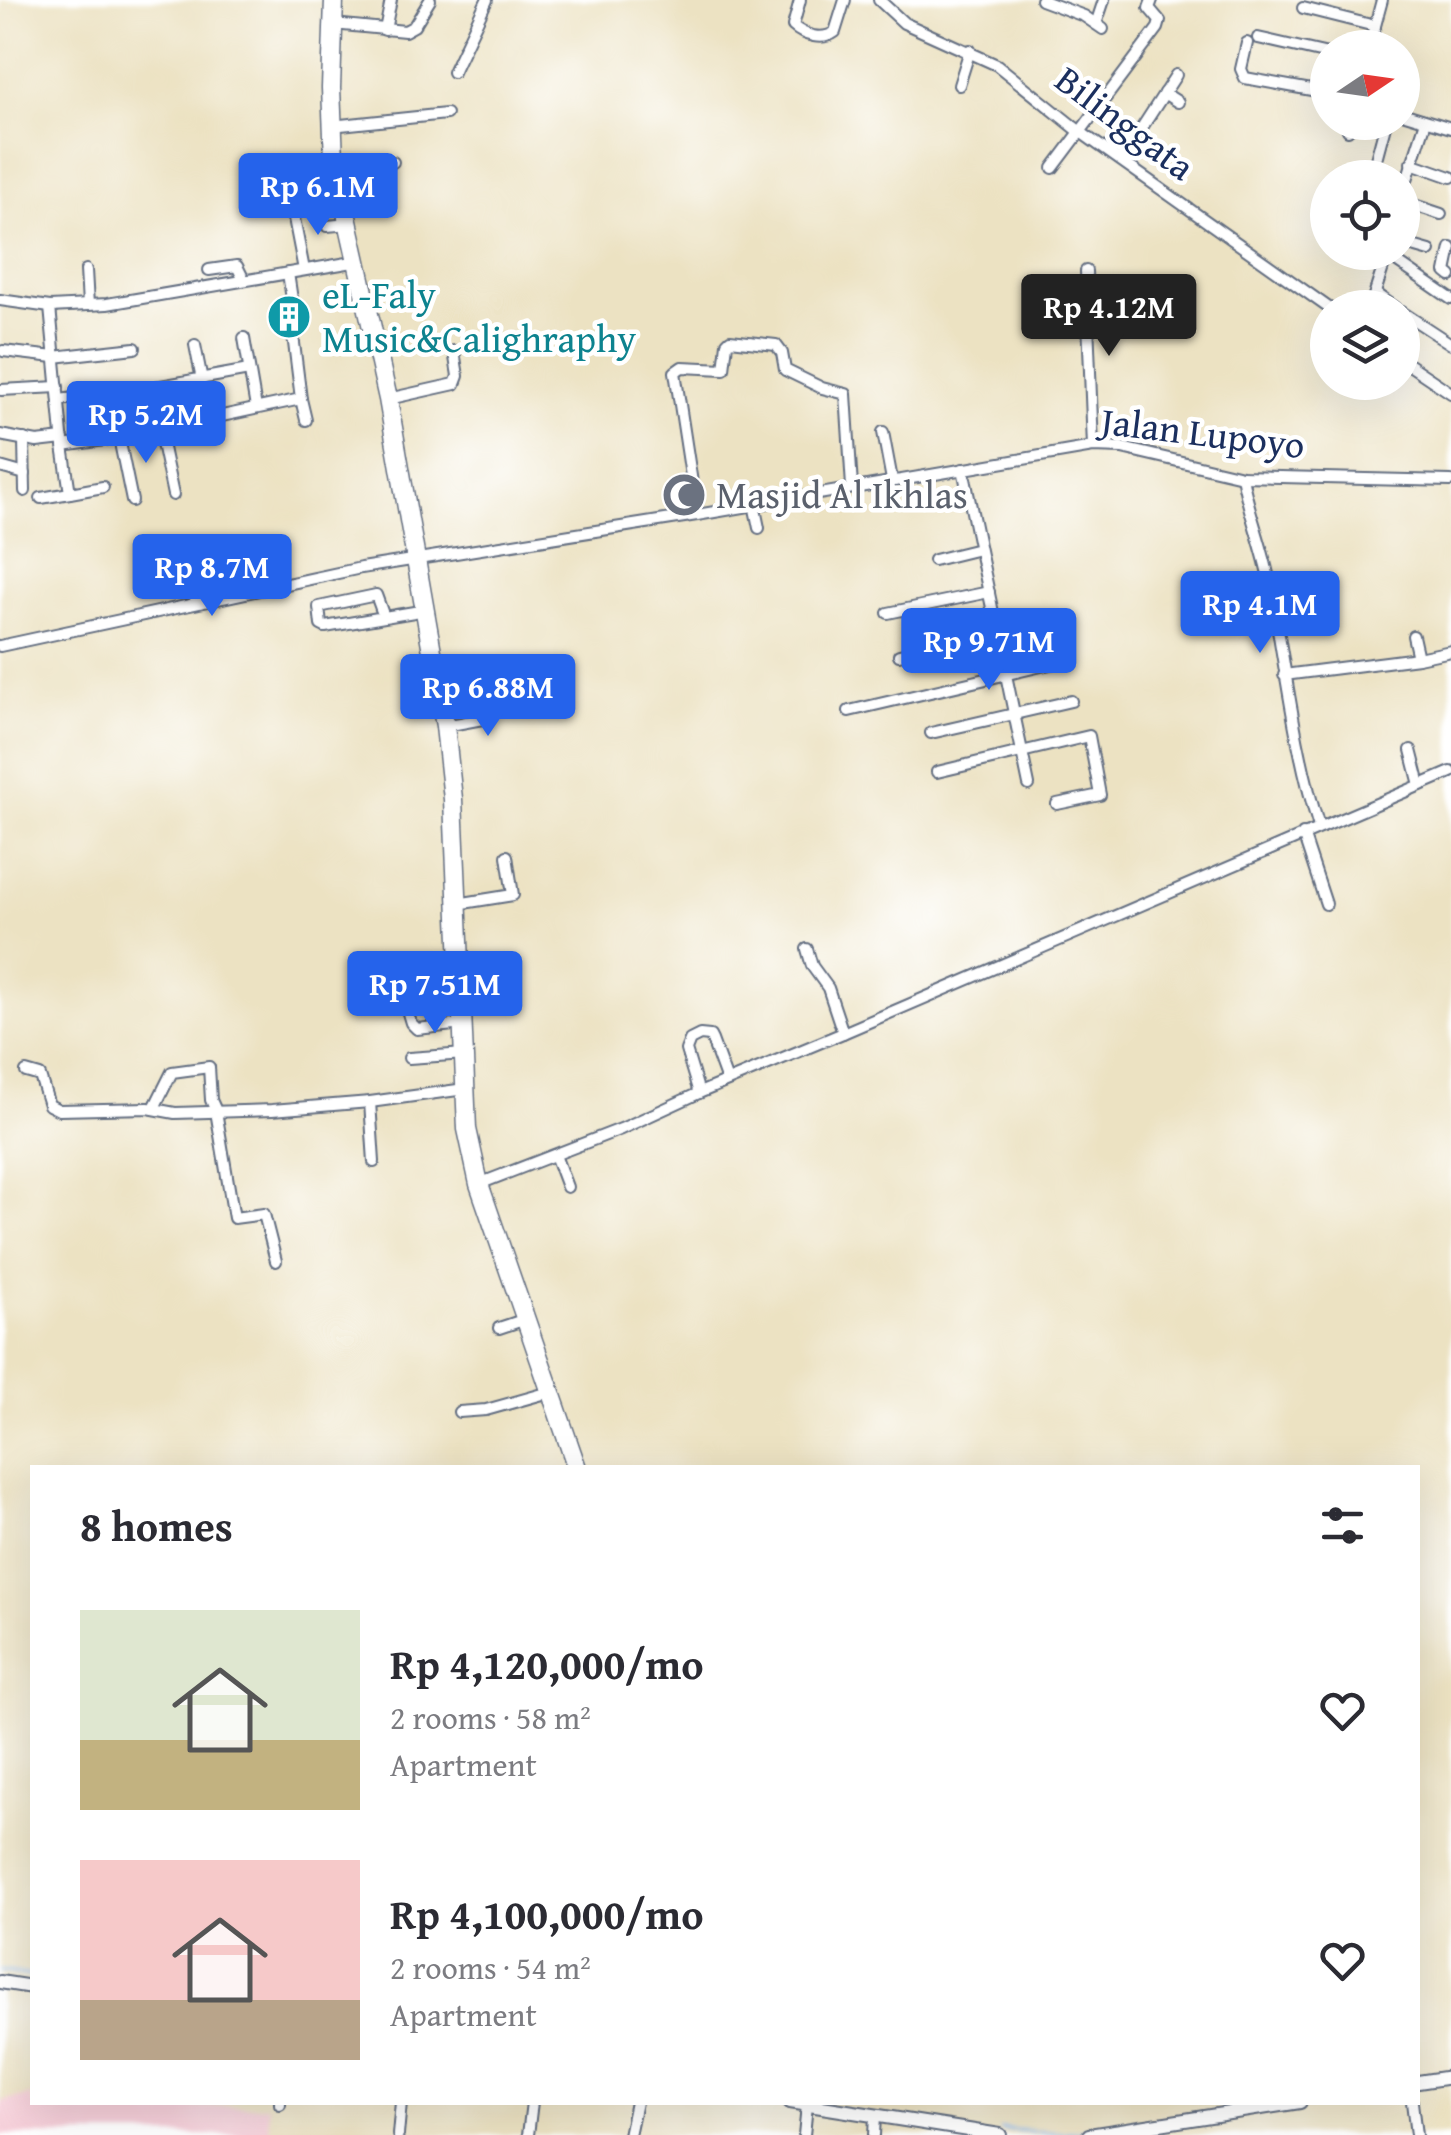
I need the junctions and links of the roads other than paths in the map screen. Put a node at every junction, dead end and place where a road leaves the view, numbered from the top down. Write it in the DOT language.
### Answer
graph roads {
  1 [pos="334,0"];
  2 [pos="391,0"];
  3 [pos="430,0"];
  4 [pos="487,0"];
  5 [pos="800,0"];
  6 [pos="845,0"];
  7 [pos="879,0"];
  8 [pos="1042,0"];
  9 [pos="1104,0"];
  10 [pos="1152,0"];
  11 [pos="1382,0"];
  12 [pos="1057,2"];
  13 [pos="1303,8"];
  14 [pos="333,24"];
  15 [pos="1375,26"];
  16 [pos="385,30"];
  17 [pos="1374,30"];
  18 [pos="970,50"];
  19 [pos="1310,51"];
  20 [pos="453,72"];
  21 [pos="1176,75"];
  22 [pos="959,84"];
  23 [pos="1310,90"];
  24 [pos="1164,94"];
  25 [pos="1178,102"];
  26 [pos="446,114"];
  27 [pos="1420,119"];
  28 [pos="1426,121"];
  29 [pos="1083,125"];
  30 [pos="332,126"];
  31 [pos="1451,128"];
  32 [pos="1124,156"];
  33 [pos="1412,160"];
  34 [pos="393,162"];
  35 [pos="1420,166"];
  36 [pos="1053,168"];
  37 [pos="1451,178"];
  38 [pos="338,181"];
  39 [pos="1420,205"];
  40 [pos="293,214"];
  41 [pos="1441,214"];
  42 [pos="350,224"];
  43 [pos="327,226"];
  44 [pos="1451,248"];
  45 [pos="1420,249"];
  46 [pos="1430,252"];
  47 [pos="359,261"];
  48 [pos="86,270"];
  49 [pos="208,270"];
  50 [pos="304,270"];
  51 [pos="1410,270"];
  52 [pos="1086,271"];
  53 [pos="288,272"];
  54 [pos="1451,276"];
  55 [pos="244,280"];
  56 [pos="1310,294"];
  57 [pos="1451,299"];
  58 [pos="0,300"];
  59 [pos="88,305"];
  60 [pos="293,306"];
  61 [pos="50,307"];
  62 [pos="1420,324"];
  63 [pos="292,327"];
  64 [pos="244,338"];
  65 [pos="1451,344"];
  66 [pos="195,345"];
  67 [pos="135,348"];
  68 [pos="3,351"];
  69 [pos="454,351"];
  70 [pos="54,358"];
  71 [pos="250,370"];
  72 [pos="1420,372"];
  73 [pos="202,380"];
  74 [pos="1,390"];
  75 [pos="59,393"];
  76 [pos="1451,393"];
  77 [pos="300,399"];
  78 [pos="388,399"];
  79 [pos="256,408"];
  80 [pos="306,420"];
  81 [pos="158,429"];
  82 [pos="883,432"];
  83 [pos="0,435"];
  84 [pos="120,438"];
  85 [pos="24,439"];
  86 [pos="63,443"];
  87 [pos="1092,447"];
  88 [pos="0,467"];
  89 [pos="963,469"];
  90 [pos="25,474"];
  91 [pos="1242,476"];
  92 [pos="892,480"];
  93 [pos="1451,482"];
  94 [pos="103,487"];
  95 [pos="852,487"];
  96 [pos="25,491"];
  97 [pos="70,493"];
  98 [pos="172,495"];
  99 [pos="41,498"];
  100 [pos="132,501"];
  101 [pos="754,504"];
  102 [pos="696,515"];
  103 [pos="758,528"];
  104 [pos="980,549"];
  105 [pos="155,550"];
  106 [pos="417,558"];
  107 [pos="934,560"];
  108 [pos="989,592"];
  109 [pos="196,602"];
  110 [pos="426,610"];
  111 [pos="888,613"];
  112 [pos="384,617"];
  113 [pos="1055,619"];
  114 [pos="997,632"];
  115 [pos="1413,636"];
  116 [pos="0,646"];
  117 [pos="1451,650"];
  118 [pos="898,655"];
  119 [pos="1418,658"];
  120 [pos="1063,661"];
  121 [pos="1005,674"];
  122 [pos="1284,675"];
  123 [pos="1071,702"];
  124 [pos="520,705"];
  125 [pos="849,712"];
  126 [pos="1014,715"];
  127 [pos="445,726"];
  128 [pos="931,733"];
  129 [pos="1411,750"];
  130 [pos="1022,752"];
  131 [pos="938,772"];
  132 [pos="1451,772"];
  133 [pos="1420,784"];
  134 [pos="1029,785"];
  135 [pos="1058,804"];
  136 [pos="1319,828"];
  137 [pos="1303,834"];
  138 [pos="508,856"];
  139 [pos="458,904"];
  140 [pos="1326,904"];
  141 [pos="807,948"];
  142 [pos="372,988"];
  143 [pos="463,1024"];
  144 [pos="843,1033"];
  145 [pos="465,1054"];
  146 [pos="409,1058"];
  147 [pos="26,1072"];
  148 [pos="727,1082"];
  149 [pos="465,1089"];
  150 [pos="699,1092"];
  151 [pos="370,1102"];
  152 [pos="154,1108"];
  153 [pos="216,1111"];
  154 [pos="555,1154"];
  155 [pos="374,1162"];
  156 [pos="478,1184"];
  157 [pos="568,1187"];
  158 [pos="276,1261"];
  159 [pos="526,1319"];
  160 [pos="499,1328"];
  161 [pos="550,1392"];
  162 [pos="459,1412"];
  163 [pos="575,1465"];
  164 [pos="0,1982"];
  165 [pos="30,1987"];
  166 [pos="1451,2076"];
  167 [pos="1420,2082"];
  168 [pos="402,2105"];
  169 [pos="532,2105"];
  170 [pos="635,2105"];
  171 [pos="808,2105"];
  172 [pos="1270,2105"];
  173 [pos="1412,2105"];
  174 [pos="1214,2110"];
  175 [pos="875,2116"];
  176 [pos="398,2135"];
  177 [pos="528,2135"];
  178 [pos="629,2135"];
  179 [pos="804,2135"];
  180 [pos="874,2135"];
  181 [pos="1000,2135"];
  182 [pos="1089,2135"];
  183 [pos="1416,2135"];
  1 -- 14 [label="main road"];
  2 -- 16 [label="street"];
  3 -- 16 [label="street"];
  4 -- 20 [label="street"];
  5 -- 6 [label="street"];
  7 -- 18 [label="street, Bilinggata"];
  8 -- 12 [label="street"];
  9 -- 12 [label="street"];
  10 -- 29 [label="street"];
  11 -- 15 [label="street"];
  13 -- 15 [label="street"];
  14 -- 16 [label="street"];
  14 -- 30 [label="main road"];
  15 -- 17 [label="street"];
  18 -- 22 [label="street"];
  18 -- 29 [label="street, Bilinggata"];
  19 -- 23 [label="street"];
  21 -- 24 [label="street"];
  24 -- 25 [label="street"];
  24 -- 32 [label="street"];
  26 -- 30 [label="street"];
  27 -- 28 [label="street"];
  28 -- 31 [label="street"];
  28 -- 33 [label="street"];
  29 -- 32 [label="street, Bilinggata"];
  29 -- 36 [label="street"];
  30 -- 38 [label="main road"];
  32 -- 56 [label="street, Bilinggata"];
  34 -- 38 [label="street"];
  35 -- 37 [label="street"];
  38 -- 42 [label="main road"];
  39 -- 41 [label="street"];
  40 -- 50 [label="street"];
  42 -- 43 [label="street"];
  42 -- 47 [label="main road"];
  44 -- 54 [label="street"];
  45 -- 46 [label="street"];
  47 -- 50 [label="street"];
  47 -- 78 [label="main road"];
  48 -- 59 [label="street"];
  49 -- 55 [label="street"];
  50 -- 53 [label="street"];
  51 -- 57 [label="street"];
  52 -- 87 [label="street"];
  53 -- 55 [label="street"];
  53 -- 60 [label="street"];
  55 -- 59 [label="street"];
  58 -- 61 [label="street"];
  59 -- 61 [label="street"];
  61 -- 70 [label="street"];
  62 -- 65 [label="street"];
  63 -- 77 [label="street"];
  64 -- 71 [label="street"];
  66 -- 73 [label="street"];
  67 -- 70 [label="street"];
  68 -- 70 [label="street"];
  69 -- 78 [label="street"];
  70 -- 75 [label="street"];
  71 -- 73 [label="street"];
  71 -- 79 [label="street"];
  72 -- 76 [label="street"];
  73 -- 75 [label="street"];
  74 -- 75 [label="street"];
  75 -- 86 [label="street"];
  77 -- 79 [label="street"];
  77 -- 80 [label="street"];
  78 -- 106 [label="main road"];
  79 -- 81 [label="street"];
  81 -- 84 [label="street"];
  81 -- 98 [label="street"];
  82 -- 92 [label="street"];
  83 -- 85 [label="street"];
  84 -- 86 [label="street"];
  84 -- 100 [label="street"];
  85 -- 86 [label="street"];
  85 -- 90 [label="street"];
  86 -- 97 [label="street"];
  87 -- 89 [label="street, Jalan Lupoyo"];
  87 -- 91 [label="street, Jalan Lupoyo"];
  88 -- 90 [label="street"];
  89 -- 92 [label="street, Jalan Lupoyo"];
  89 -- 104 [label="street"];
  90 -- 96 [label="street"];
  91 -- 93 [label="street, Jalan Lupoyo"];
  91 -- 122 [label="street"];
  92 -- 95 [label="street, Jalan Lupoyo"];
  94 -- 97 [label="street"];
  95 -- 101 [label="street, Jalan Lupoyo"];
  95 -- 102 [label="street"];
  97 -- 99 [label="street"];
  101 -- 102 [label="street, Jalan Lupoyo"];
  101 -- 103 [label="street"];
  102 -- 106 [label="street, Jalan Lupoyo"];
  104 -- 107 [label="street"];
  104 -- 108 [label="street"];
  105 -- 109 [label="street"];
  106 -- 109 [label="street, Jalan Lupoyo"];
  106 -- 110 [label="main road"];
  108 -- 111 [label="street"];
  108 -- 114 [label="street"];
  109 -- 116 [label="street, Jalan Lupoyo"];
  110 -- 112 [label="street"];
  110 -- 127 [label="main road"];
  112 -- 112 [label="street"];
  113 -- 114 [label="street"];
  114 -- 118 [label="street"];
  114 -- 121 [label="street"];
  115 -- 119 [label="street"];
  117 -- 119 [label="street"];
  119 -- 122 [label="street"];
  120 -- 121 [label="street"];
  121 -- 125 [label="street"];
  121 -- 126 [label="street"];
  122 -- 136 [label="street"];
  123 -- 126 [label="street"];
  124 -- 127 [label="street"];
  126 -- 128 [label="street"];
  126 -- 130 [label="street"];
  127 -- 139 [label="main road"];
  129 -- 133 [label="street"];
  130 -- 131 [label="street"];
  130 -- 134 [label="street"];
  130 -- 135 [label="street"];
  132 -- 133 [label="street"];
  133 -- 136 [label="street"];
  136 -- 137 [label="street"];
  137 -- 140 [label="street"];
  137 -- 144 [label="street"];
  138 -- 139 [label="street"];
  139 -- 143 [label="main road"];
  141 -- 144 [label="street"];
  142 -- 143 [label="street"];
  143 -- 145 [label="main road"];
  144 -- 148 [label="street"];
  145 -- 146 [label="street"];
  145 -- 149 [label="main road"];
  147 -- 152 [label="street"];
  148 -- 150 [label="street"];
  148 -- 150 [label="street"];
  149 -- 151 [label="street"];
  149 -- 156 [label="main road"];
  150 -- 154 [label="street"];
  151 -- 153 [label="street"];
  151 -- 155 [label="street"];
  152 -- 153 [label="street"];
  152 -- 153 [label="street"];
  153 -- 158 [label="street"];
  154 -- 156 [label="street"];
  154 -- 157 [label="street"];
  156 -- 159 [label="main road"];
  159 -- 160 [label="street"];
  159 -- 161 [label="main road"];
  161 -- 162 [label="street"];
  161 -- 163 [label="main road"];
  164 -- 165 [label="street"];
  166 -- 167 [label="street"];
  168 -- 176 [label="street"];
  169 -- 177 [label="street"];
  170 -- 178 [label="street"];
  171 -- 175 [label="street"];
  171 -- 179 [label="street"];
  172 -- 174 [label="street"];
  173 -- 183 [label="street"];
  174 -- 182 [label="street"];
  175 -- 180 [label="street"];
  175 -- 181 [label="street"];
}
